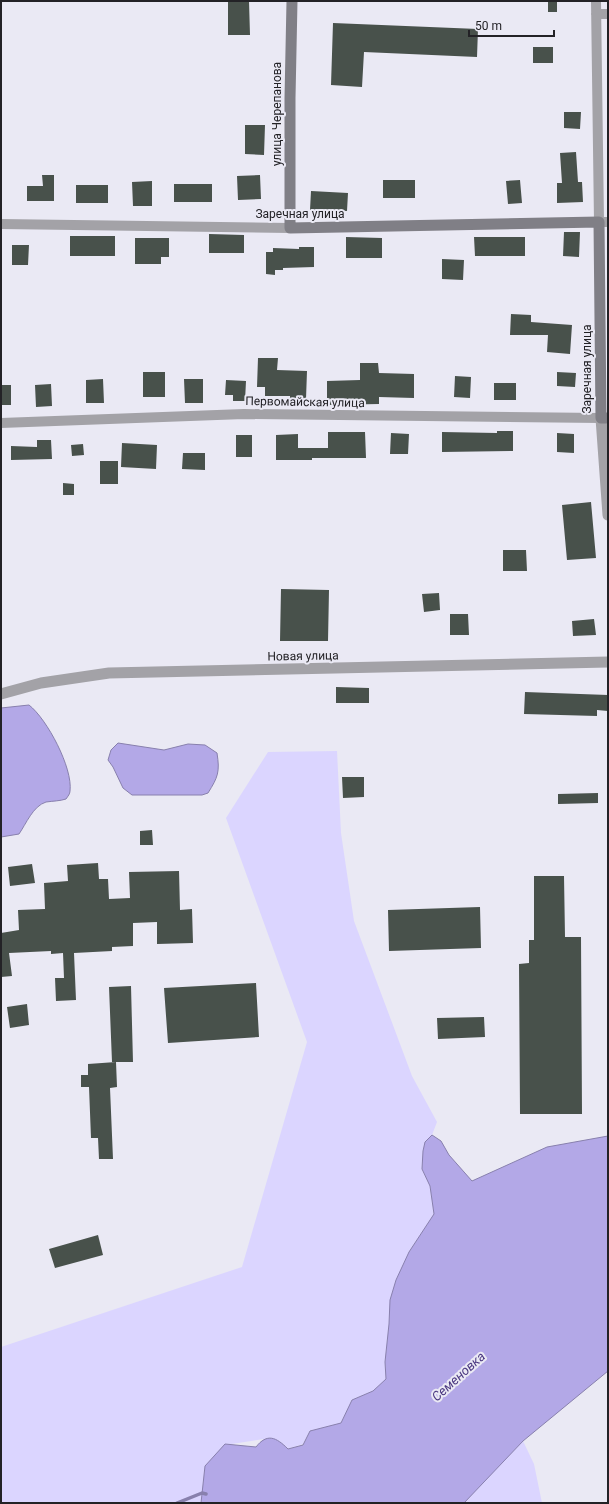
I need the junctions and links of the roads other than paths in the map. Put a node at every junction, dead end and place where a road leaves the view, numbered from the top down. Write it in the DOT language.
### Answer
graph roads {
  1 [pos="292,1"];
  2 [pos="596,1"];
  3 [pos="596,14"];
  4 [pos="608,14"];
  5 [pos="604,222"];
  6 [pos="1,224"];
  7 [pos="290,228"];
  8 [pos="604,418"];
  9 [pos="1,423"];
  10 [pos="608,515"];
  11 [pos="608,662"];
  12 [pos="1,694"];
  1 -- 7 [label="main road, улица Черепанова"];
  2 -- 3 [label="street, Заречная улица"];
  3 -- 4 [label="street"];
  3 -- 5 [label="street, Заречная улица"];
  5 -- 7 [label="main road, Заречная улица"];
  5 -- 8 [label="main road, Заречная улица"];
  6 -- 7 [label="street, Заречная улица"];
  8 -- 9 [label="street, Первомайская улица"];
  8 -- 10 [label="street, Заречная улица"];
  11 -- 12 [label="street, Новая улица"];
}
